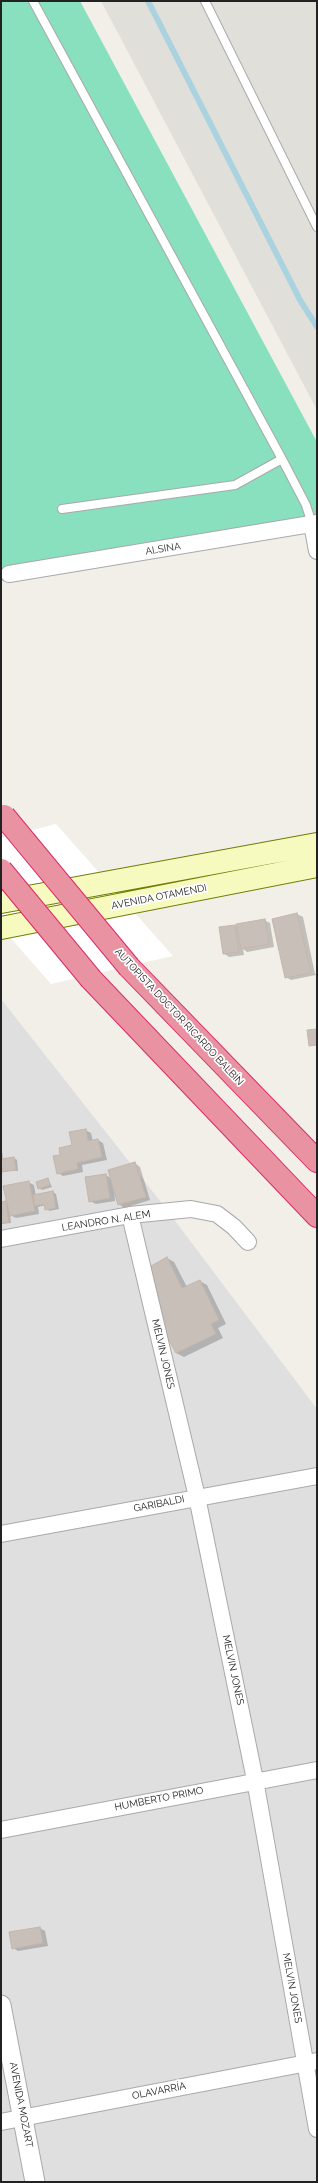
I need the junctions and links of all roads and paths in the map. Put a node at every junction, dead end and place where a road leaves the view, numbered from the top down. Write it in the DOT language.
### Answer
graph roads {
  1 [pos="34,1"];
  2 [pos="205,1"];
  3 [pos="317,227"];
  4 [pos="282,459"];
  5 [pos="62,509"];
  6 [pos="314,523"];
  7 [pos="317,551"];
  8 [pos="9,574"];
  9 [pos="2,814"];
  10 [pos="317,844"];
  11 [pos="317,866"];
  12 [pos="1,870"];
  13 [pos="1,902"];
  14 [pos="1,928"];
  15 [pos="317,1161"];
  16 [pos="130,1215"];
  17 [pos="317,1216"];
  18 [pos="1,1239"];
  19 [pos="248,1242"];
  20 [pos="317,1476"];
  21 [pos="197,1497"];
  22 [pos="1,1534"];
  23 [pos="317,1770"];
  24 [pos="255,1780"];
  25 [pos="1,1830"];
  26 [pos="1,2005"];
  27 [pos="311,2062"];
  28 [pos="24,2117"];
  29 [pos="1,2122"];
  30 [pos="317,2129"];
  31 [pos="35,2182"];
  1 -- 4 [label="lane"];
  2 -- 3 [label="lane"];
  4 -- 5 [label="lane"];
  4 -- 6 [label="lane"];
  6 -- 7 [label="street"];
  6 -- 8 [label="street, ALSINA"];
  9 -- 15 [label="highway, AUTOPISTA DOCTOR RICARDO BALBÍN, bridge"];
  10 -- 13 [label="main road"];
  11 -- 14 [label="main road, AVENIDA OTAMENDI"];
  12 -- 17 [label="highway, bridge"];
  16 -- 18 [label="street, LEANDRO N. ALEM"];
  16 -- 19 [label="street, LEANDRO N. ALEM"];
  16 -- 21 [label="street, MELVIN JONES"];
  20 -- 21 [label="street, GARIBALDI"];
  21 -- 22 [label="street, GARIBALDI"];
  21 -- 24 [label="street, MELVIN JONES"];
  23 -- 24 [label="street, HUMBERTO PRIMO"];
  24 -- 25 [label="street, HUMBERTO PRIMO"];
  24 -- 27 [label="street, MELVIN JONES"];
  26 -- 28 [label="street, AVENIDA MOZART"];
  27 -- 28 [label="street, OLAVARRÍA"];
  27 -- 30 [label="street, MELVIN JONES"];
  28 -- 29 [label="street, OLAVARRÍA"];
  28 -- 31 [label="street, AVENIDA MOZART"];
}
